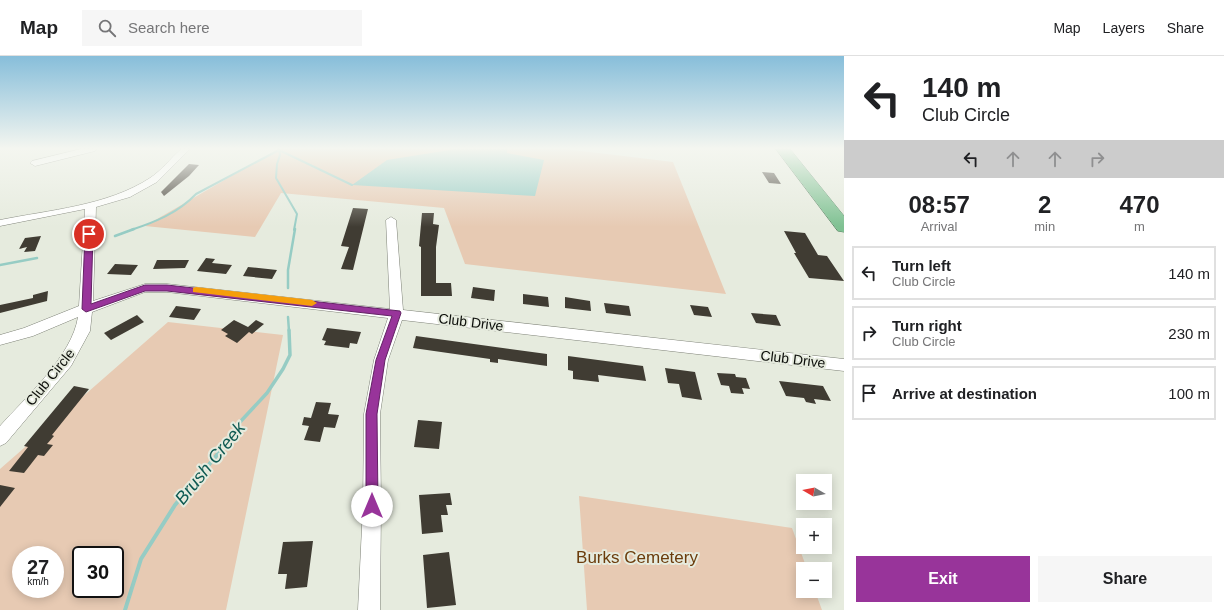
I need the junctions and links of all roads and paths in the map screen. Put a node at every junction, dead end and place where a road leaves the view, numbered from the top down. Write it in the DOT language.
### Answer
graph roads {
  1 [pos="158,175"];
  2 [pos="803,175"];
  3 [pos="91,205"];
  4 [pos="391,220"];
  5 [pos="0,223"];
  6 [pos="844,227"];
  7 [pos="86,309"];
  8 [pos="397,313"];
  9 [pos="0,340"];
  10 [pos="844,365"];
  11 [pos="0,438"];
  12 [pos="369,610"];
  1 -- 3 [label="street"];
  2 -- 6 [label="highway"];
  3 -- 5 [label="street"];
  3 -- 7 [label="street, Club Circle"];
  4 -- 8 [label="street"];
  7 -- 8 [label="street"];
  7 -- 9 [label="street"];
  7 -- 11 [label="street, Club Circle"];
  8 -- 10 [label="street, Club Drive"];
  8 -- 12 [label="street"];
}
